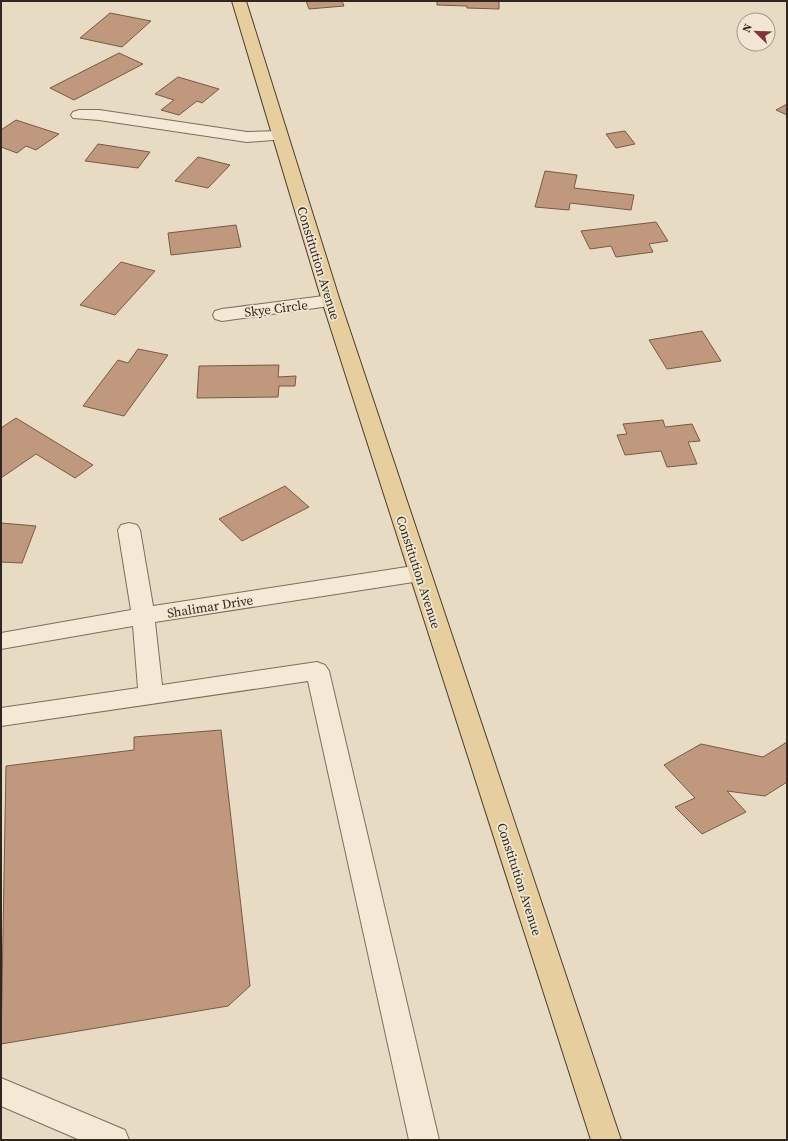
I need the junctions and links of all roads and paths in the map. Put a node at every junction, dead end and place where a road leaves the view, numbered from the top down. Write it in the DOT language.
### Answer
graph roads {
  1 [pos="239,1"];
  2 [pos="79,115"];
  3 [pos="280,136"];
  4 [pos="331,302"];
  5 [pos="222,315"];
  6 [pos="129,530"];
  7 [pos="420,573"];
  8 [pos="143,616"];
  9 [pos="1,641"];
  10 [pos="151,695"];
  11 [pos="1,717"];
  12 [pos="1,1092"];
  13 [pos="114,1140"];
  14 [pos="424,1140"];
  15 [pos="606,1140"];
  1 -- 3 [label="main road, Constitution Avenue"];
  2 -- 3 [label="street"];
  3 -- 4 [label="main road, Constitution Avenue"];
  4 -- 5 [label="street, Skye Circle"];
  4 -- 7 [label="main road, Constitution Avenue"];
  6 -- 8 [label="street"];
  7 -- 8 [label="street, Shalimar Drive"];
  7 -- 15 [label="main road, Constitution Avenue"];
  8 -- 9 [label="street, Shalimar Drive"];
  8 -- 10 [label="street"];
  10 -- 11 [label="street"];
  10 -- 14 [label="street"];
  12 -- 13 [label="street"];
}
